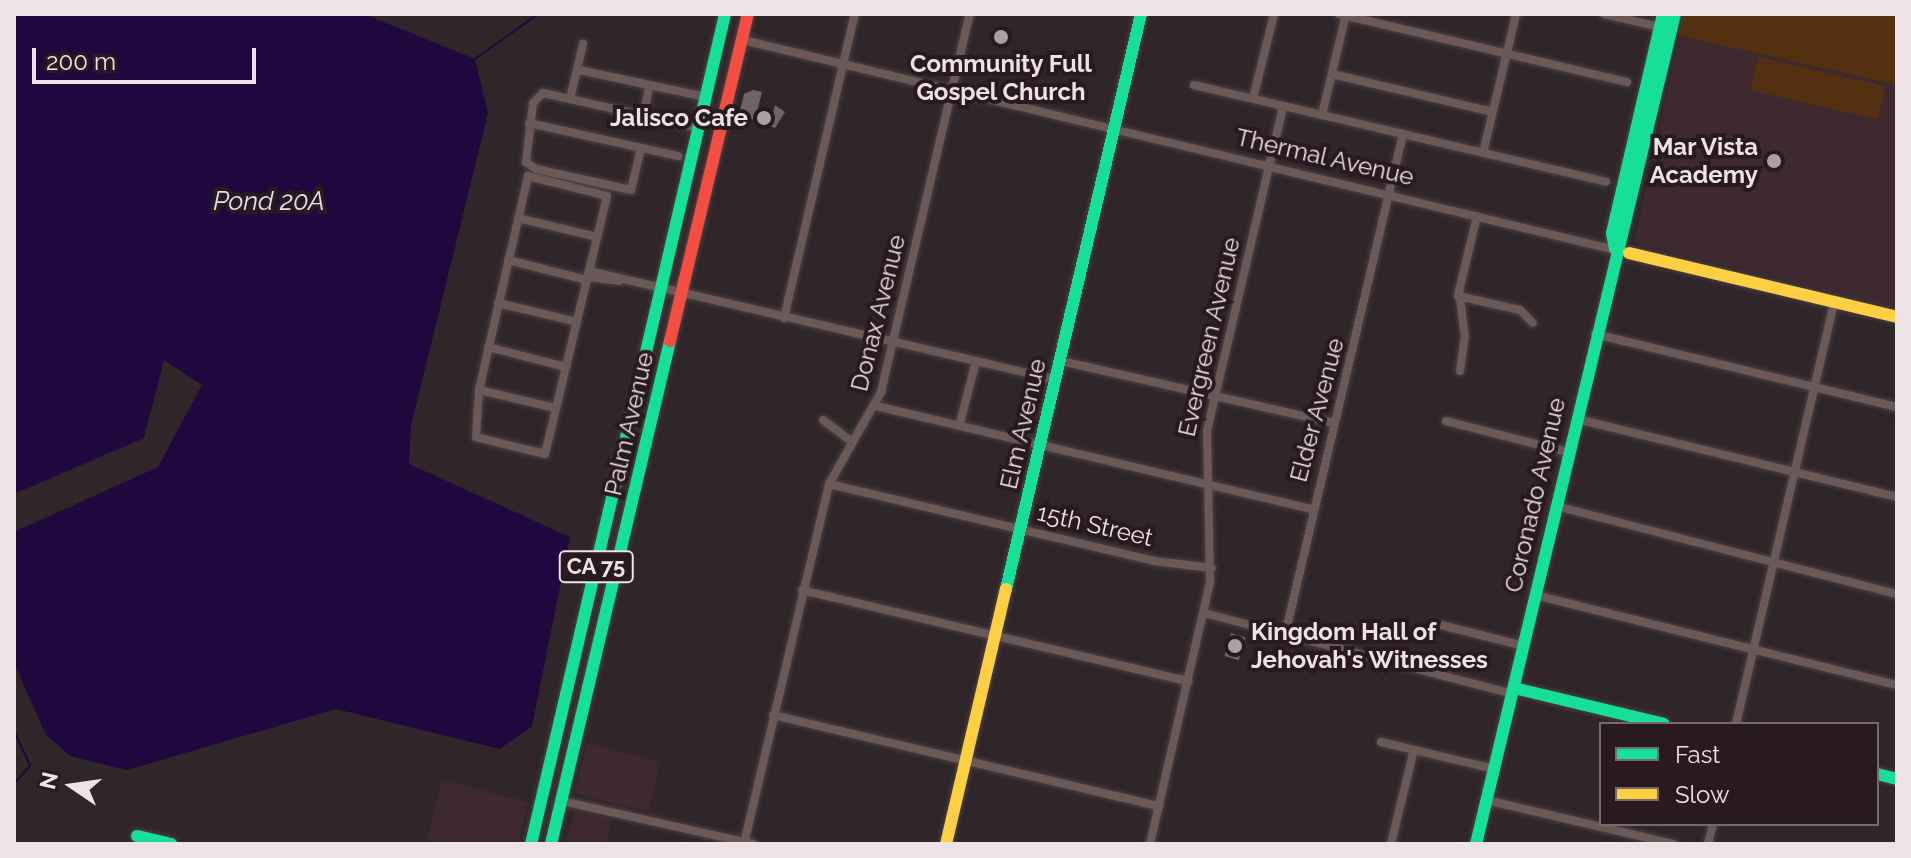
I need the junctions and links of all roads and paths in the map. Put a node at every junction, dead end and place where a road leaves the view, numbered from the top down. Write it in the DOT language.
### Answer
graph roads {
  1 [pos="725,14"];
  2 [pos="748,14"];
  3 [pos="855,14"];
  4 [pos="970,14"];
  5 [pos="1141,14"];
  6 [pos="1274,14"];
  7 [pos="1516,14"];
  8 [pos="1604,14"];
  9 [pos="1675,14"];
  10 [pos="1343,15"];
  11 [pos="1665,24"];
  12 [pos="742,40"];
  13 [pos="583,44"];
  14 [pos="1506,54"];
  15 [pos="843,64"];
  16 [pos="579,70"];
  17 [pos="1332,74"];
  18 [pos="1627,82"];
  19 [pos="1194,85"];
  20 [pos="649,87"];
  21 [pos="952,90"];
  22 [pos="706,97"];
  23 [pos="570,99"];
  24 [pos="1253,99"];
  25 [pos="1283,106"];
  26 [pos="1493,112"];
  27 [pos="644,115"];
  28 [pos="1322,115"];
  29 [pos="529,123"];
  30 [pos="700,128"];
  31 [pos="1114,129"];
  32 [pos="1403,134"];
  33 [pos="641,148"];
  34 [pos="1483,153"];
  35 [pos="678,156"];
  36 [pos="1269,166"];
  37 [pos="1606,182"];
  38 [pos="1389,195"];
  39 [pos="1477,216"];
  40 [pos="518,218"];
  41 [pos="597,237"];
  42 [pos="1615,249"];
  43 [pos="1629,253"];
  44 [pos="508,260"];
  45 [pos="588,276"];
  46 [pos="662,291"];
  47 [pos="682,296"];
  48 [pos="1458,296"];
  49 [pos="1834,302"];
  50 [pos="498,303"];
  51 [pos="1897,317"];
  52 [pos="784,318"];
  53 [pos="577,322"];
  54 [pos="1533,323"];
  55 [pos="1595,334"];
  56 [pos="893,341"];
  57 [pos="488,347"];
  58 [pos="976,361"];
  59 [pos="1061,361"];
  60 [pos="566,367"];
  61 [pos="1460,371"];
  62 [pos="1056,380"];
  63 [pos="1814,388"];
  64 [pos="479,390"];
  65 [pos="1215,397"];
  66 [pos="876,406"];
  67 [pos="1897,407"];
  68 [pos="556,408"];
  69 [pos="1576,419"];
  70 [pos="823,420"];
  71 [pos="1446,421"];
  72 [pos="960,423"];
  73 [pos="1334,423"];
  74 [pos="851,441"];
  75 [pos="1041,445"];
  76 [pos="1568,452"];
  77 [pos="1794,472"];
  78 [pos="829,484"];
  79 [pos="1206,484"];
  80 [pos="1897,497"];
  81 [pos="1556,506"];
  82 [pos="1312,509"];
  83 [pos="1022,530"];
  84 [pos="1773,564"];
  85 [pos="1212,568"];
  86 [pos="802,590"];
  87 [pos="1897,594"];
  88 [pos="1535,595"];
  89 [pos="1204,613"];
  90 [pos="1441,625"];
  91 [pos="1285,635"];
  92 [pos="995,636"];
  93 [pos="1524,646"];
  94 [pos="1753,650"];
  95 [pos="1188,681"];
  96 [pos="1897,685"];
  97 [pos="1513,691"];
  98 [pos="773,715"];
  99 [pos="1655,722"];
  100 [pos="1736,722"];
  101 [pos="1381,742"];
  102 [pos="1414,750"];
  103 [pos="966,762"];
  104 [pos="1494,769"];
  105 [pos="1486,800"];
  106 [pos="562,801"];
  107 [pos="1159,806"];
  108 [pos="136,840"];
  109 [pos="747,843"];
  110 [pos="171,844"];
  111 [pos="531,844"];
  112 [pos="551,844"];
  113 [pos="946,844"];
  114 [pos="1150,844"];
  115 [pos="1391,844"];
  116 [pos="1476,844"];
  117 [pos="1674,844"];
  1 -- 22 [label="main road, Palm Avenue / CA 75"];
  2 -- 12 [label="main road, Palm Avenue / CA 75"];
  3 -- 15 [label="street"];
  4 -- 21 [label="street, Donax Avenue"];
  5 -- 31 [label="main road, Elm Avenue"];
  6 -- 24 [label="street"];
  7 -- 14 [label="street"];
  8 -- 11 [label="street"];
  9 -- 11 [label="main road, Coronado Avenue"];
  10 -- 14 [label="street"];
  10 -- 17 [label="street"];
  11 -- 42 [label="main road, Coronado Avenue"];
  12 -- 15 [label="street, Thermal Avenue"];
  12 -- 47 [label="main road, Palm Avenue / CA 75"];
  13 -- 16 [label="street"];
  14 -- 18 [label="street"];
  14 -- 26 [label="street"];
  15 -- 21 [label="street, Thermal Avenue"];
  15 -- 52 [label="street"];
  16 -- 20 [label="street"];
  16 -- 23 [label="street"];
  17 -- 26 [label="street"];
  17 -- 28 [label="street"];
  19 -- 24 [label="street"];
  20 -- 22 [label="street"];
  20 -- 27 [label="street"];
  21 -- 31 [label="street, Thermal Avenue"];
  21 -- 56 [label="street, Donax Avenue"];
  22 -- 30 [label="main road, Palm Avenue / CA 75"];
  23 -- 27 [label="street"];
  23 -- 29 [label="street"];
  24 -- 25 [label="street"];
  25 -- 28 [label="street"];
  25 -- 36 [label="street, Evergreen Avenue"];
  26 -- 34 [label="street"];
  27 -- 30 [label="street"];
  28 -- 32 [label="street"];
  29 -- 33 [label="street"];
  29 -- 33 [label="street"];
  30 -- 46 [label="main road, Palm Avenue / CA 75"];
  31 -- 36 [label="street, Thermal Avenue"];
  31 -- 59 [label="main road, Elm Avenue"];
  32 -- 34 [label="street"];
  32 -- 38 [label="street, Elder Avenue"];
  33 -- 35 [label="street"];
  34 -- 37 [label="street"];
  36 -- 38 [label="street, Thermal Avenue"];
  36 -- 65 [label="street, Evergreen Avenue"];
  38 -- 39 [label="street, Thermal Avenue"];
  38 -- 73 [label="street, Elder Avenue"];
  39 -- 42 [label="street, Thermal Avenue"];
  39 -- 48 [label="street"];
  40 -- 41 [label="street"];
  40 -- 41 [label="street"];
  40 -- 44 [label="street"];
  41 -- 45 [label="street"];
  42 -- 43 [label="street, Thermal Avenue"];
  42 -- 55 [label="main road, Coronado Avenue"];
  43 -- 49 [label="main road, Thermal Avenue"];
  44 -- 45 [label="street"];
  44 -- 50 [label="street"];
  45 -- 46 [label="street"];
  45 -- 53 [label="street"];
  46 -- 47 [label="street"];
  46 -- 111 [label="main road, Palm Avenue / CA 75"];
  47 -- 52 [label="street"];
  47 -- 106 [label="main road, Palm Avenue / CA 75"];
  48 -- 54 [label="street"];
  48 -- 61 [label="street"];
  49 -- 51 [label="main road, Thermal Avenue"];
  49 -- 63 [label="street"];
  50 -- 53 [label="street"];
  50 -- 57 [label="street"];
  52 -- 56 [label="street"];
  53 -- 60 [label="street"];
  55 -- 63 [label="street"];
  55 -- 69 [label="main road, Coronado Avenue"];
  56 -- 58 [label="street"];
  56 -- 66 [label="street, Donax Avenue"];
  57 -- 60 [label="street"];
  57 -- 64 [label="street"];
  58 -- 62 [label="street"];
  58 -- 72 [label="street"];
  59 -- 62 [label="main road, Elm Avenue"];
  59 -- 65 [label="street"];
  60 -- 68 [label="street"];
  62 -- 75 [label="main road, Elm Avenue"];
  63 -- 67 [label="street"];
  63 -- 77 [label="street"];
  64 -- 68 [label="street"];
  64 -- 68 [label="street"];
  65 -- 73 [label="street"];
  65 -- 79 [label="street, Evergreen Avenue"];
  66 -- 72 [label="street"];
  66 -- 74 [label="street, Donax Avenue"];
  69 -- 76 [label="main road, Coronado Avenue"];
  69 -- 77 [label="street"];
  70 -- 74 [label="street"];
  71 -- 76 [label="street"];
  72 -- 75 [label="street"];
  73 -- 82 [label="street, Elder Avenue"];
  74 -- 78 [label="street, Donax Avenue"];
  75 -- 79 [label="street"];
  75 -- 83 [label="main road, Elm Avenue"];
  76 -- 81 [label="main road, Coronado Avenue"];
  77 -- 80 [label="street"];
  77 -- 84 [label="street"];
  78 -- 83 [label="street, 15th Street"];
  78 -- 86 [label="street, Donax Avenue"];
  79 -- 82 [label="street"];
  79 -- 85 [label="street, Evergreen Avenue"];
  81 -- 84 [label="street"];
  81 -- 88 [label="main road, Coronado Avenue"];
  82 -- 91 [label="street, Elder Avenue"];
  83 -- 85 [label="street, 15th Street"];
  83 -- 92 [label="main road, Elm Avenue"];
  84 -- 87 [label="street"];
  84 -- 94 [label="street"];
  85 -- 89 [label="street, Evergreen Avenue"];
  86 -- 92 [label="street"];
  86 -- 98 [label="street, Donax Avenue"];
  88 -- 93 [label="main road, Coronado Avenue"];
  88 -- 94 [label="street"];
  89 -- 91 [label="street"];
  89 -- 95 [label="street"];
  90 -- 93 [label="street"];
  91 -- 97 [label="street"];
  92 -- 95 [label="street"];
  92 -- 103 [label="main road, Elm Avenue"];
  93 -- 97 [label="main road, Coronado Avenue"];
  94 -- 96 [label="street"];
  94 -- 100 [label="street"];
  95 -- 107 [label="street"];
  97 -- 99 [label="main road"];
  97 -- 104 [label="main road, Coronado Avenue"];
  98 -- 103 [label="street"];
  98 -- 109 [label="street, Donax Avenue"];
  101 -- 102 [label="street"];
  102 -- 104 [label="street"];
  102 -- 115 [label="street"];
  103 -- 107 [label="street"];
  103 -- 113 [label="main road, Elm Avenue"];
  104 -- 105 [label="main road, Coronado Avenue"];
  105 -- 116 [label="main road, Coronado Avenue"];
  105 -- 117 [label="street"];
  106 -- 109 [label="street"];
  106 -- 112 [label="main road, Palm Avenue / CA 75"];
  107 -- 114 [label="street"];
  108 -- 110 [label="main road"];
}
